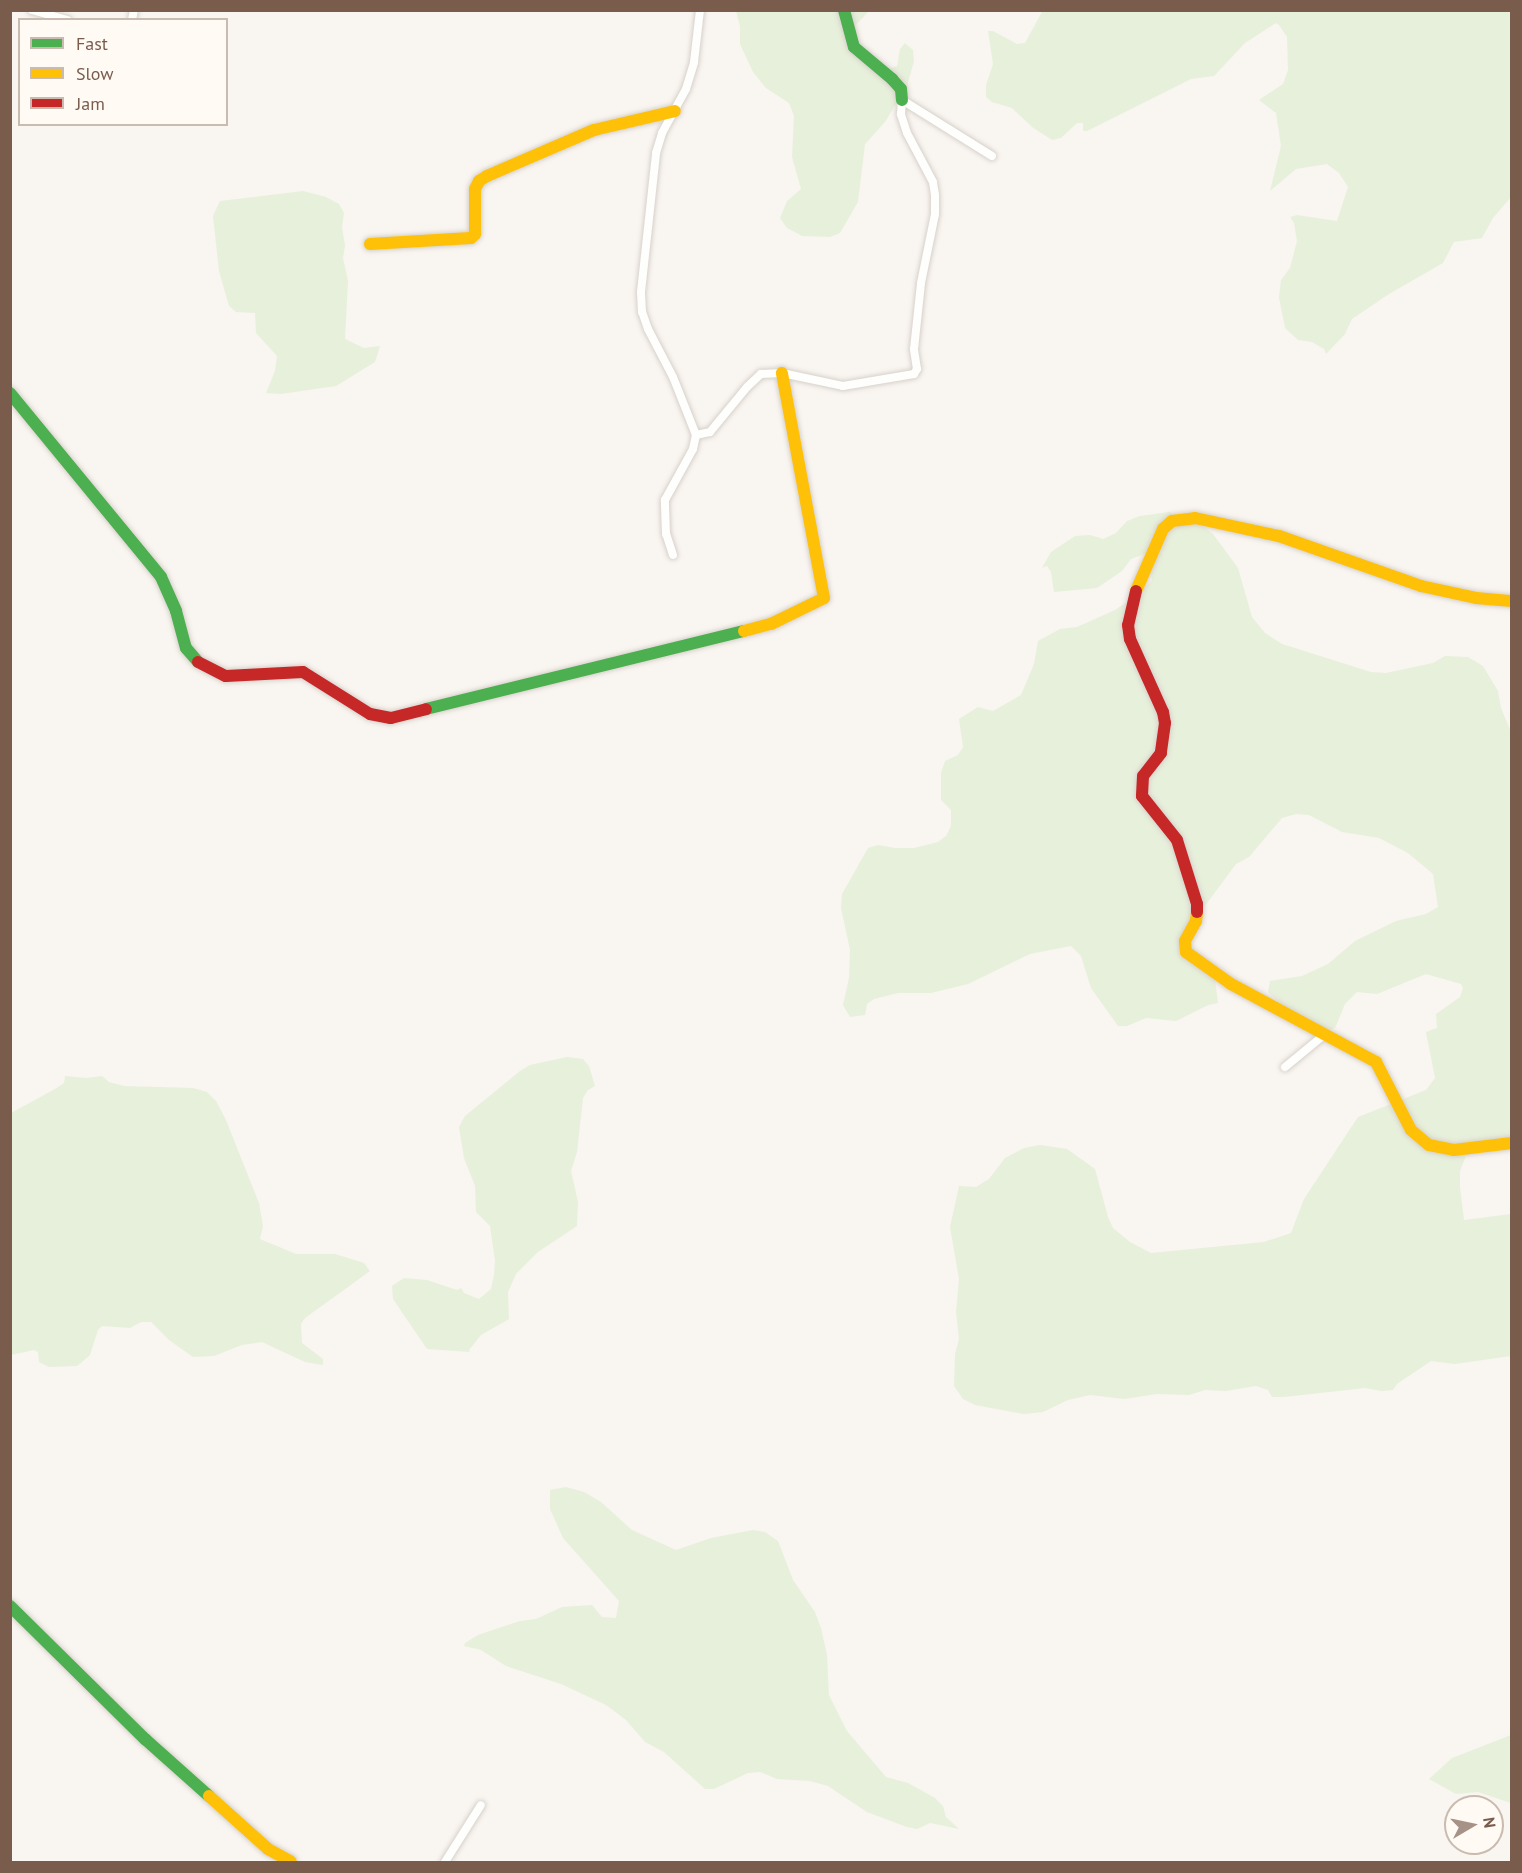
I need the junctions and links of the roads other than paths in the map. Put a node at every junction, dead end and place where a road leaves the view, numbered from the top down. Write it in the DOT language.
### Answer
graph roads {
  1 [pos="32,10"];
  2 [pos="700,10"];
  3 [pos="844,10"];
  4 [pos="61,18"];
  5 [pos="902,100"];
  6 [pos="675,111"];
  7 [pos="993,156"];
  8 [pos="370,244"];
  9 [pos="782,373"];
  10 [pos="10,393"];
  11 [pos="696,435"];
  12 [pos="673,555"];
  13 [pos="1512,602"];
  14 [pos="1324,1035"];
  15 [pos="1284,1067"];
  16 [pos="1512,1143"];
  17 [pos="10,1606"];
  18 [pos="481,1805"];
  19 [pos="291,1863"];
  20 [pos="445,1863"];
  1 -- 4 [label="street"];
  2 -- 6 [label="street"];
  3 -- 5 [label="street"];
  5 -- 7 [label="street"];
  5 -- 9 [label="street"];
  6 -- 8 [label="street"];
  6 -- 11 [label="street"];
  9 -- 10 [label="street"];
  9 -- 11 [label="street"];
  11 -- 12 [label="street"];
  13 -- 14 [label="street"];
  14 -- 15 [label="street"];
  14 -- 16 [label="street"];
  17 -- 19 [label="street"];
  18 -- 20 [label="street"];
}
